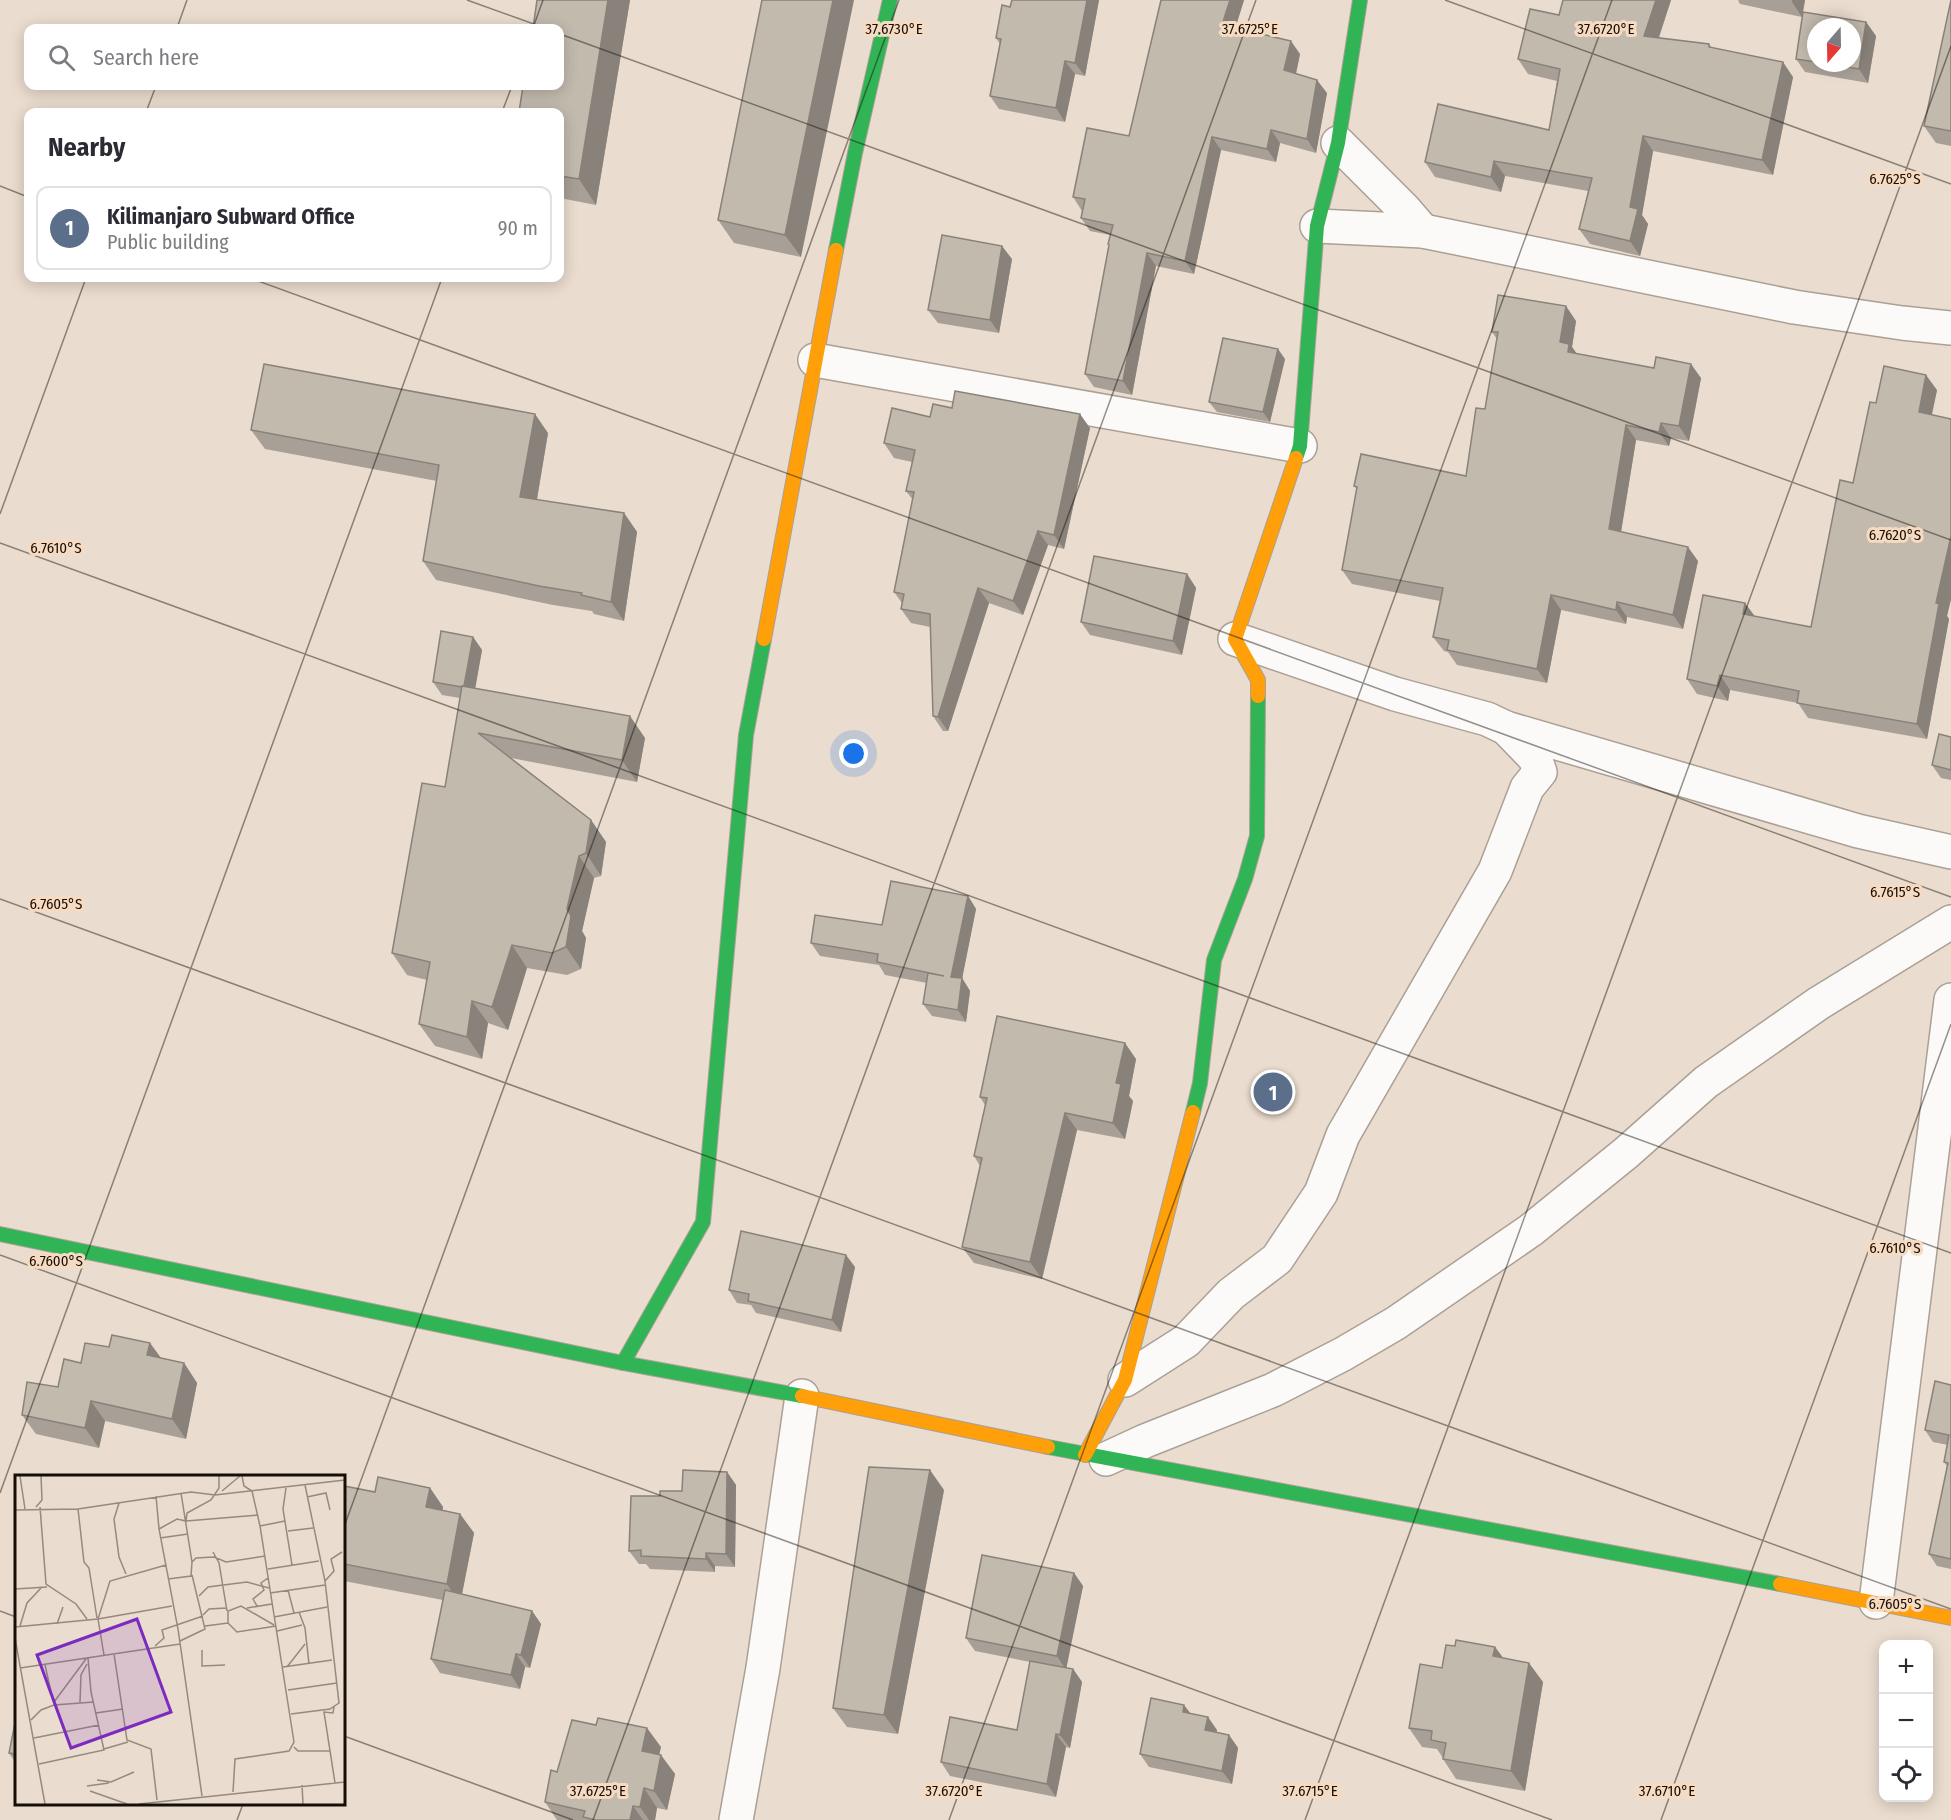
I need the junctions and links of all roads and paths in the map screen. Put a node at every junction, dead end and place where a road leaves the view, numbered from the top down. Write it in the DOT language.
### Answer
graph roads {
  1 [pos="890,0"];
  2 [pos="1360,0"];
  3 [pos="1338,143"];
  4 [pos="1317,226"];
  5 [pos="1423,231"];
  6 [pos="1951,328"];
  7 [pos="814,360"];
  8 [pos="1300,446"];
  9 [pos="1235,639"];
  10 [pos="1506,728"];
  11 [pos="1951,852"];
  12 [pos="1951,922"];
  13 [pos="1951,1000"];
  14 [pos="0,1234"];
  15 [pos="623,1363"];
  16 [pos="1125,1380"];
  17 [pos="802,1396"];
  18 [pos="1095,1457"];
  19 [pos="1876,1602"];
  20 [pos="1951,1618"];
  21 [pos="736,1820"];
  1 -- 7 [label="street"];
  2 -- 3 [label="street"];
  3 -- 4 [label="street"];
  3 -- 5 [label="street"];
  4 -- 5 [label="street"];
  4 -- 8 [label="street"];
  5 -- 6 [label="street"];
  7 -- 8 [label="street"];
  7 -- 15 [label="street"];
  8 -- 9 [label="street"];
  9 -- 10 [label="street"];
  9 -- 16 [label="street"];
  10 -- 11 [label="street"];
  10 -- 16 [label="street"];
  12 -- 18 [label="street"];
  13 -- 19 [label="street"];
  14 -- 15 [label="street"];
  15 -- 17 [label="street"];
  16 -- 18 [label="street"];
  17 -- 18 [label="street"];
  17 -- 21 [label="street"];
  18 -- 19 [label="street"];
  19 -- 20 [label="street"];
}
